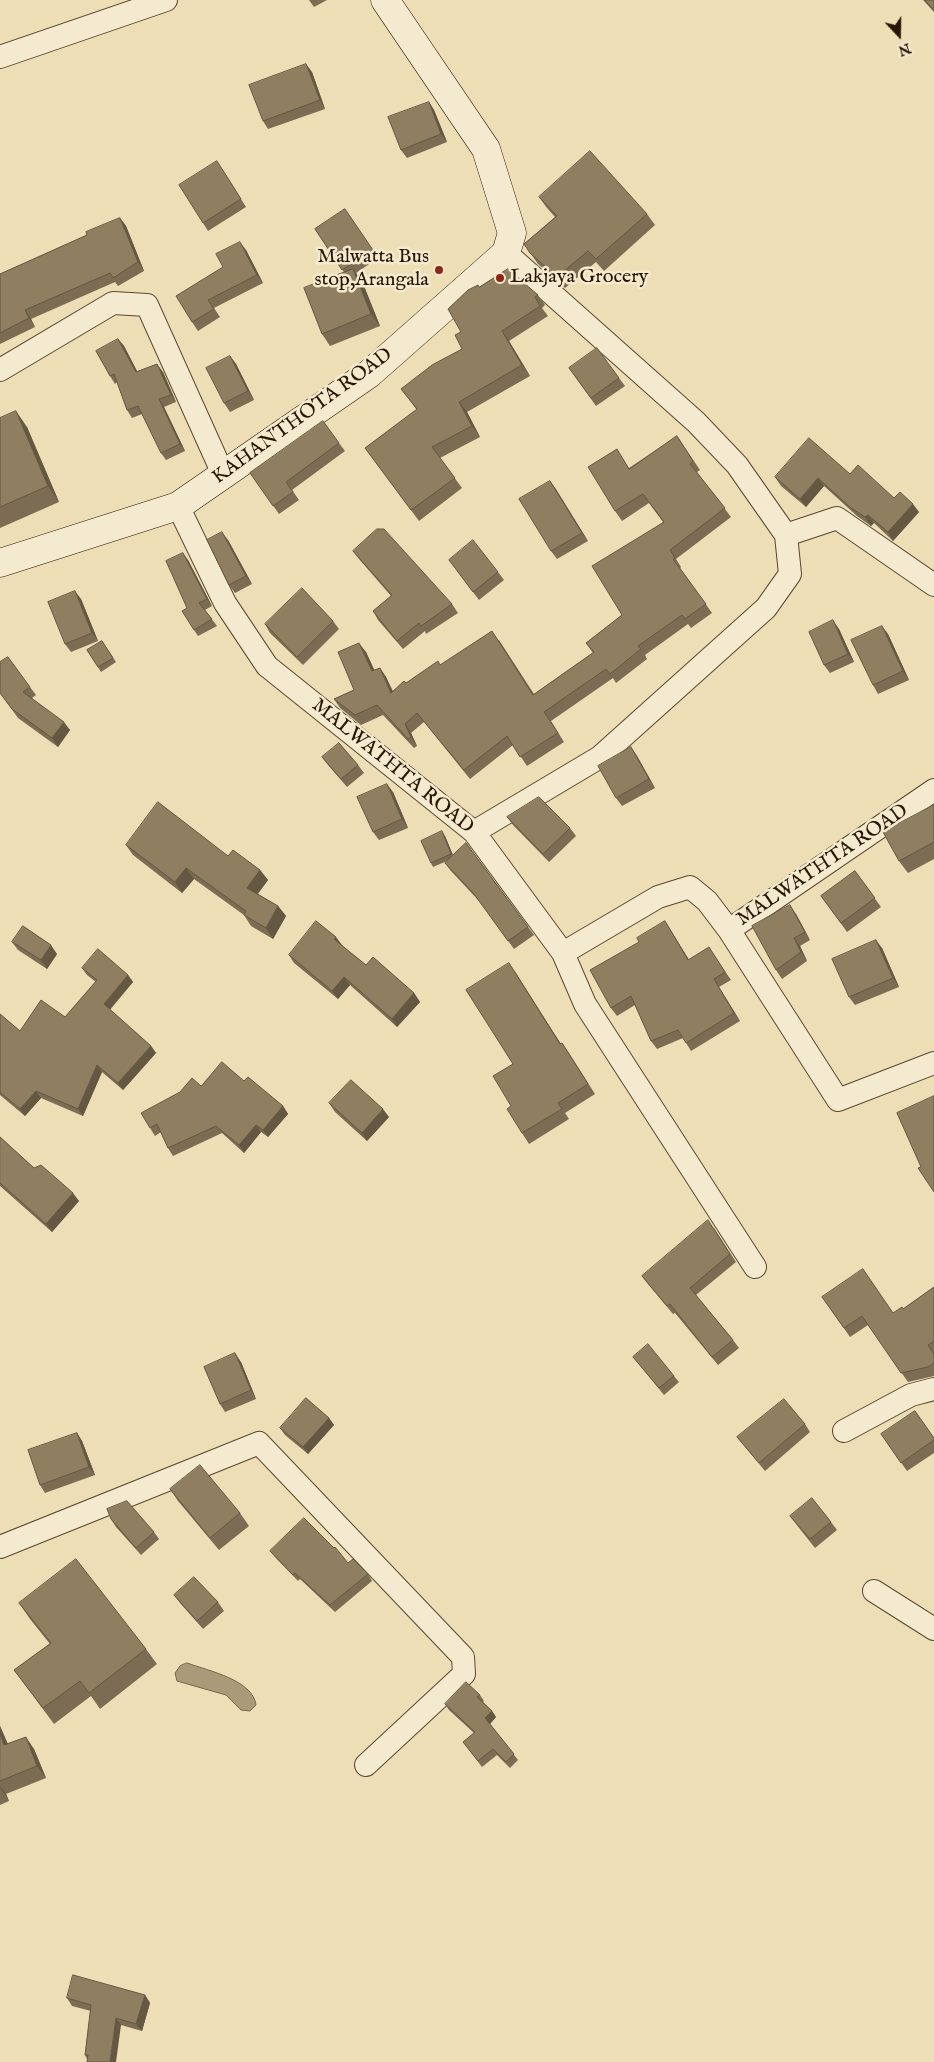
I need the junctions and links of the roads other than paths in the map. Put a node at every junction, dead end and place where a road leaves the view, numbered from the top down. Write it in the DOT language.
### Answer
graph roads {
  1 [pos="166,0"];
  2 [pos="385,0"];
  3 [pos="0,57"];
  4 [pos="506,253"];
  5 [pos="0,370"];
  6 [pos="223,474"];
  7 [pos="178,506"];
  8 [pos="786,535"];
  9 [pos="0,564"];
  10 [pos="934,585"];
  11 [pos="934,790"];
  12 [pos="474,832"];
  13 [pos="729,930"];
  14 [pos="563,953"];
  15 [pos="934,1063"];
  16 [pos="755,1267"];
  17 [pos="934,1389"];
  18 [pos="844,1431"];
  19 [pos="0,1547"];
  20 [pos="874,1591"];
  21 [pos="934,1629"];
  22 [pos="366,1765"];
  1 -- 3 [label="street"];
  2 -- 4 [label="main road"];
  4 -- 6 [label="main road, KAHANTHOTA ROAD"];
  4 -- 8 [label="street"];
  5 -- 6 [label="street"];
  6 -- 7 [label="main road, KAHANTHOTA ROAD"];
  7 -- 9 [label="main road, KAHANTHOTA ROAD"];
  7 -- 12 [label="street, MALWATHTA ROAD"];
  8 -- 10 [label="street"];
  8 -- 12 [label="street"];
  11 -- 13 [label="street, MALWATHTA ROAD"];
  12 -- 14 [label="street, MALWATHTA ROAD"];
  13 -- 14 [label="street, MALWATHTA ROAD"];
  13 -- 15 [label="street"];
  14 -- 16 [label="street"];
  17 -- 18 [label="street"];
  19 -- 22 [label="street"];
  20 -- 21 [label="street"];
}
